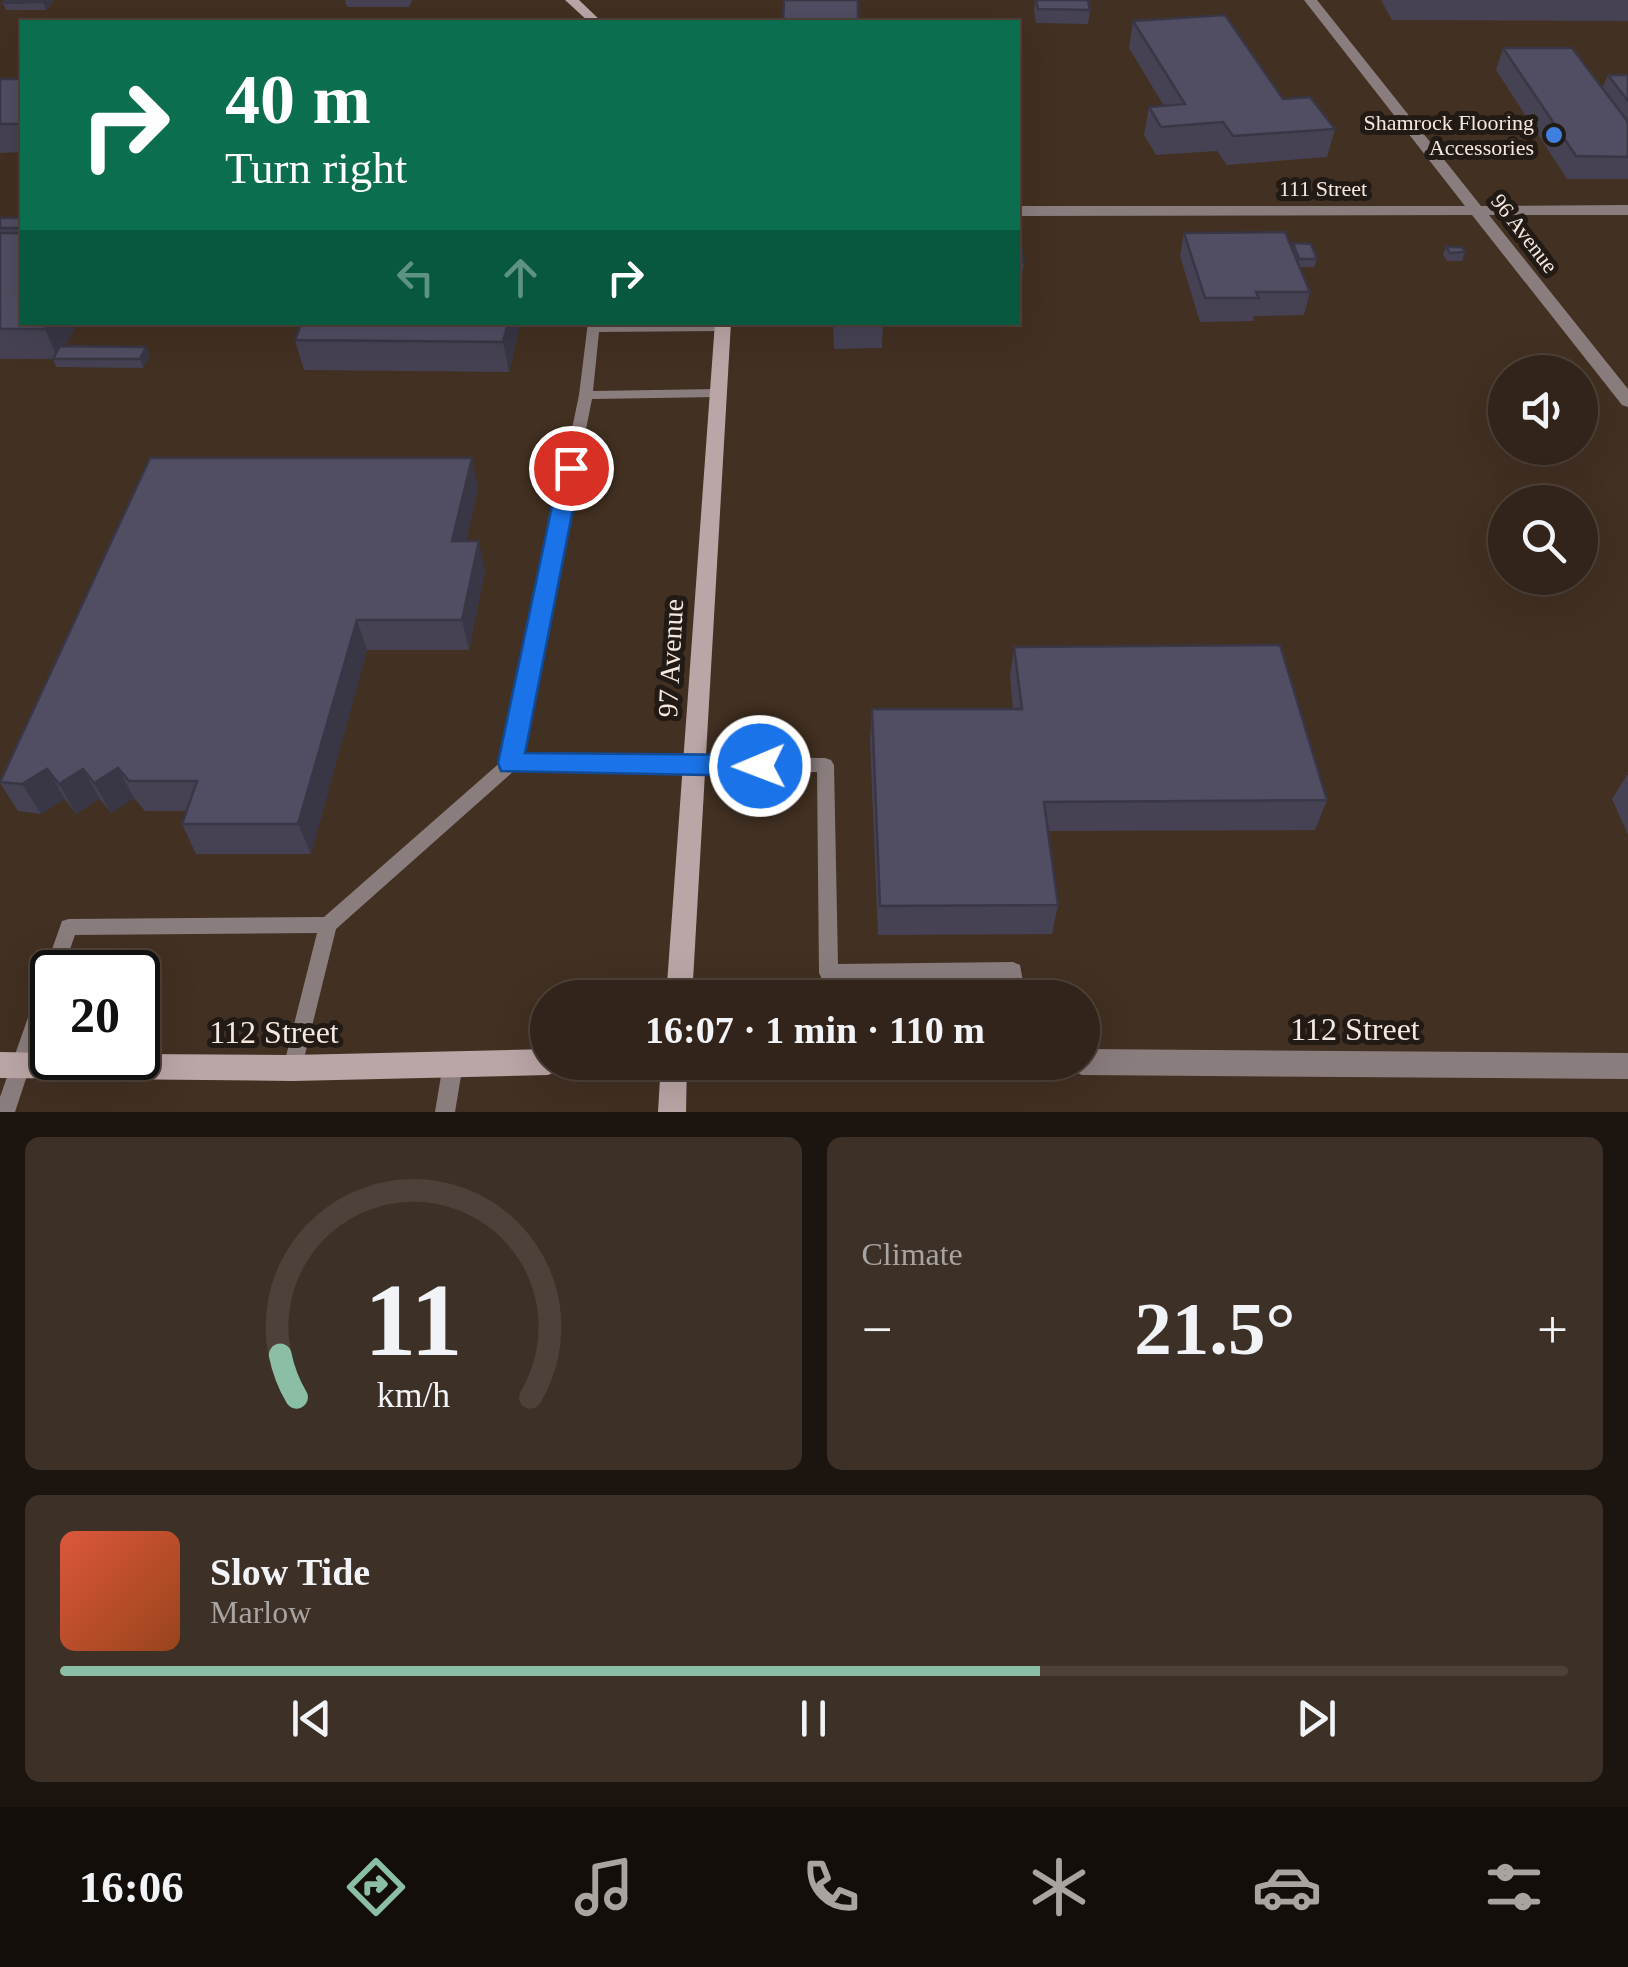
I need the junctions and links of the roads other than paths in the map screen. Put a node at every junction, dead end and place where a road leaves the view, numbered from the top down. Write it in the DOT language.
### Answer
graph roads {
  1 [pos="572,0"];
  2 [pos="1310,0"];
  3 [pos="594,20"];
  4 [pos="1479,210"];
  5 [pos="1628,210"];
  6 [pos="1020,211"];
  7 [pos="658,325"];
  8 [pos="722,325"];
  9 [pos="594,326"];
  10 [pos="718,393"];
  11 [pos="586,394"];
  12 [pos="1628,401"];
  13 [pos="510,763"];
  14 [pos="696,766"];
  15 [pos="328,925"];
  16 [pos="61,950"];
  17 [pos="680,980"];
  18 [pos="1014,980"];
  19 [pos="30,1022"];
  20 [pos="530,1062"];
  21 [pos="1100,1062"];
  22 [pos="453,1064"];
  23 [pos="10,1065"];
  24 [pos="1628,1066"];
  25 [pos="293,1068"];
  26 [pos="673,1080"];
  27 [pos="5,1112"];
  28 [pos="445,1112"];
  29 [pos="672,1112"];
  1 -- 3 [label="street"];
  2 -- 4 [label="street, 96 Avenue"];
  4 -- 5 [label="street, 111 Street"];
  4 -- 6 [label="street, 111 Street"];
  4 -- 12 [label="street, 96 Avenue"];
  7 -- 9 [label="lane"];
  8 -- 10 [label="street, 97 Avenue"];
  9 -- 11 [label="lane"];
  10 -- 11 [label="lane"];
  10 -- 14 [label="street, 97 Avenue"];
  11 -- 13 [label="lane"];
  13 -- 14 [label="lane"];
  13 -- 15 [label="lane"];
  14 -- 17 [label="street, 97 Avenue"];
  14 -- 18 [label="lane"];
  15 -- 16 [label="lane"];
  15 -- 25 [label="lane"];
  19 -- 23 [label="lane"];
  20 -- 22 [label="street, 112 Street"];
  21 -- 24 [label="street, 112 Street"];
  22 -- 25 [label="street, 112 Street"];
  22 -- 28 [label="lane"];
  23 -- 25 [label="street, 112 Street"];
  23 -- 27 [label="lane"];
  26 -- 29 [label="street"];
}
